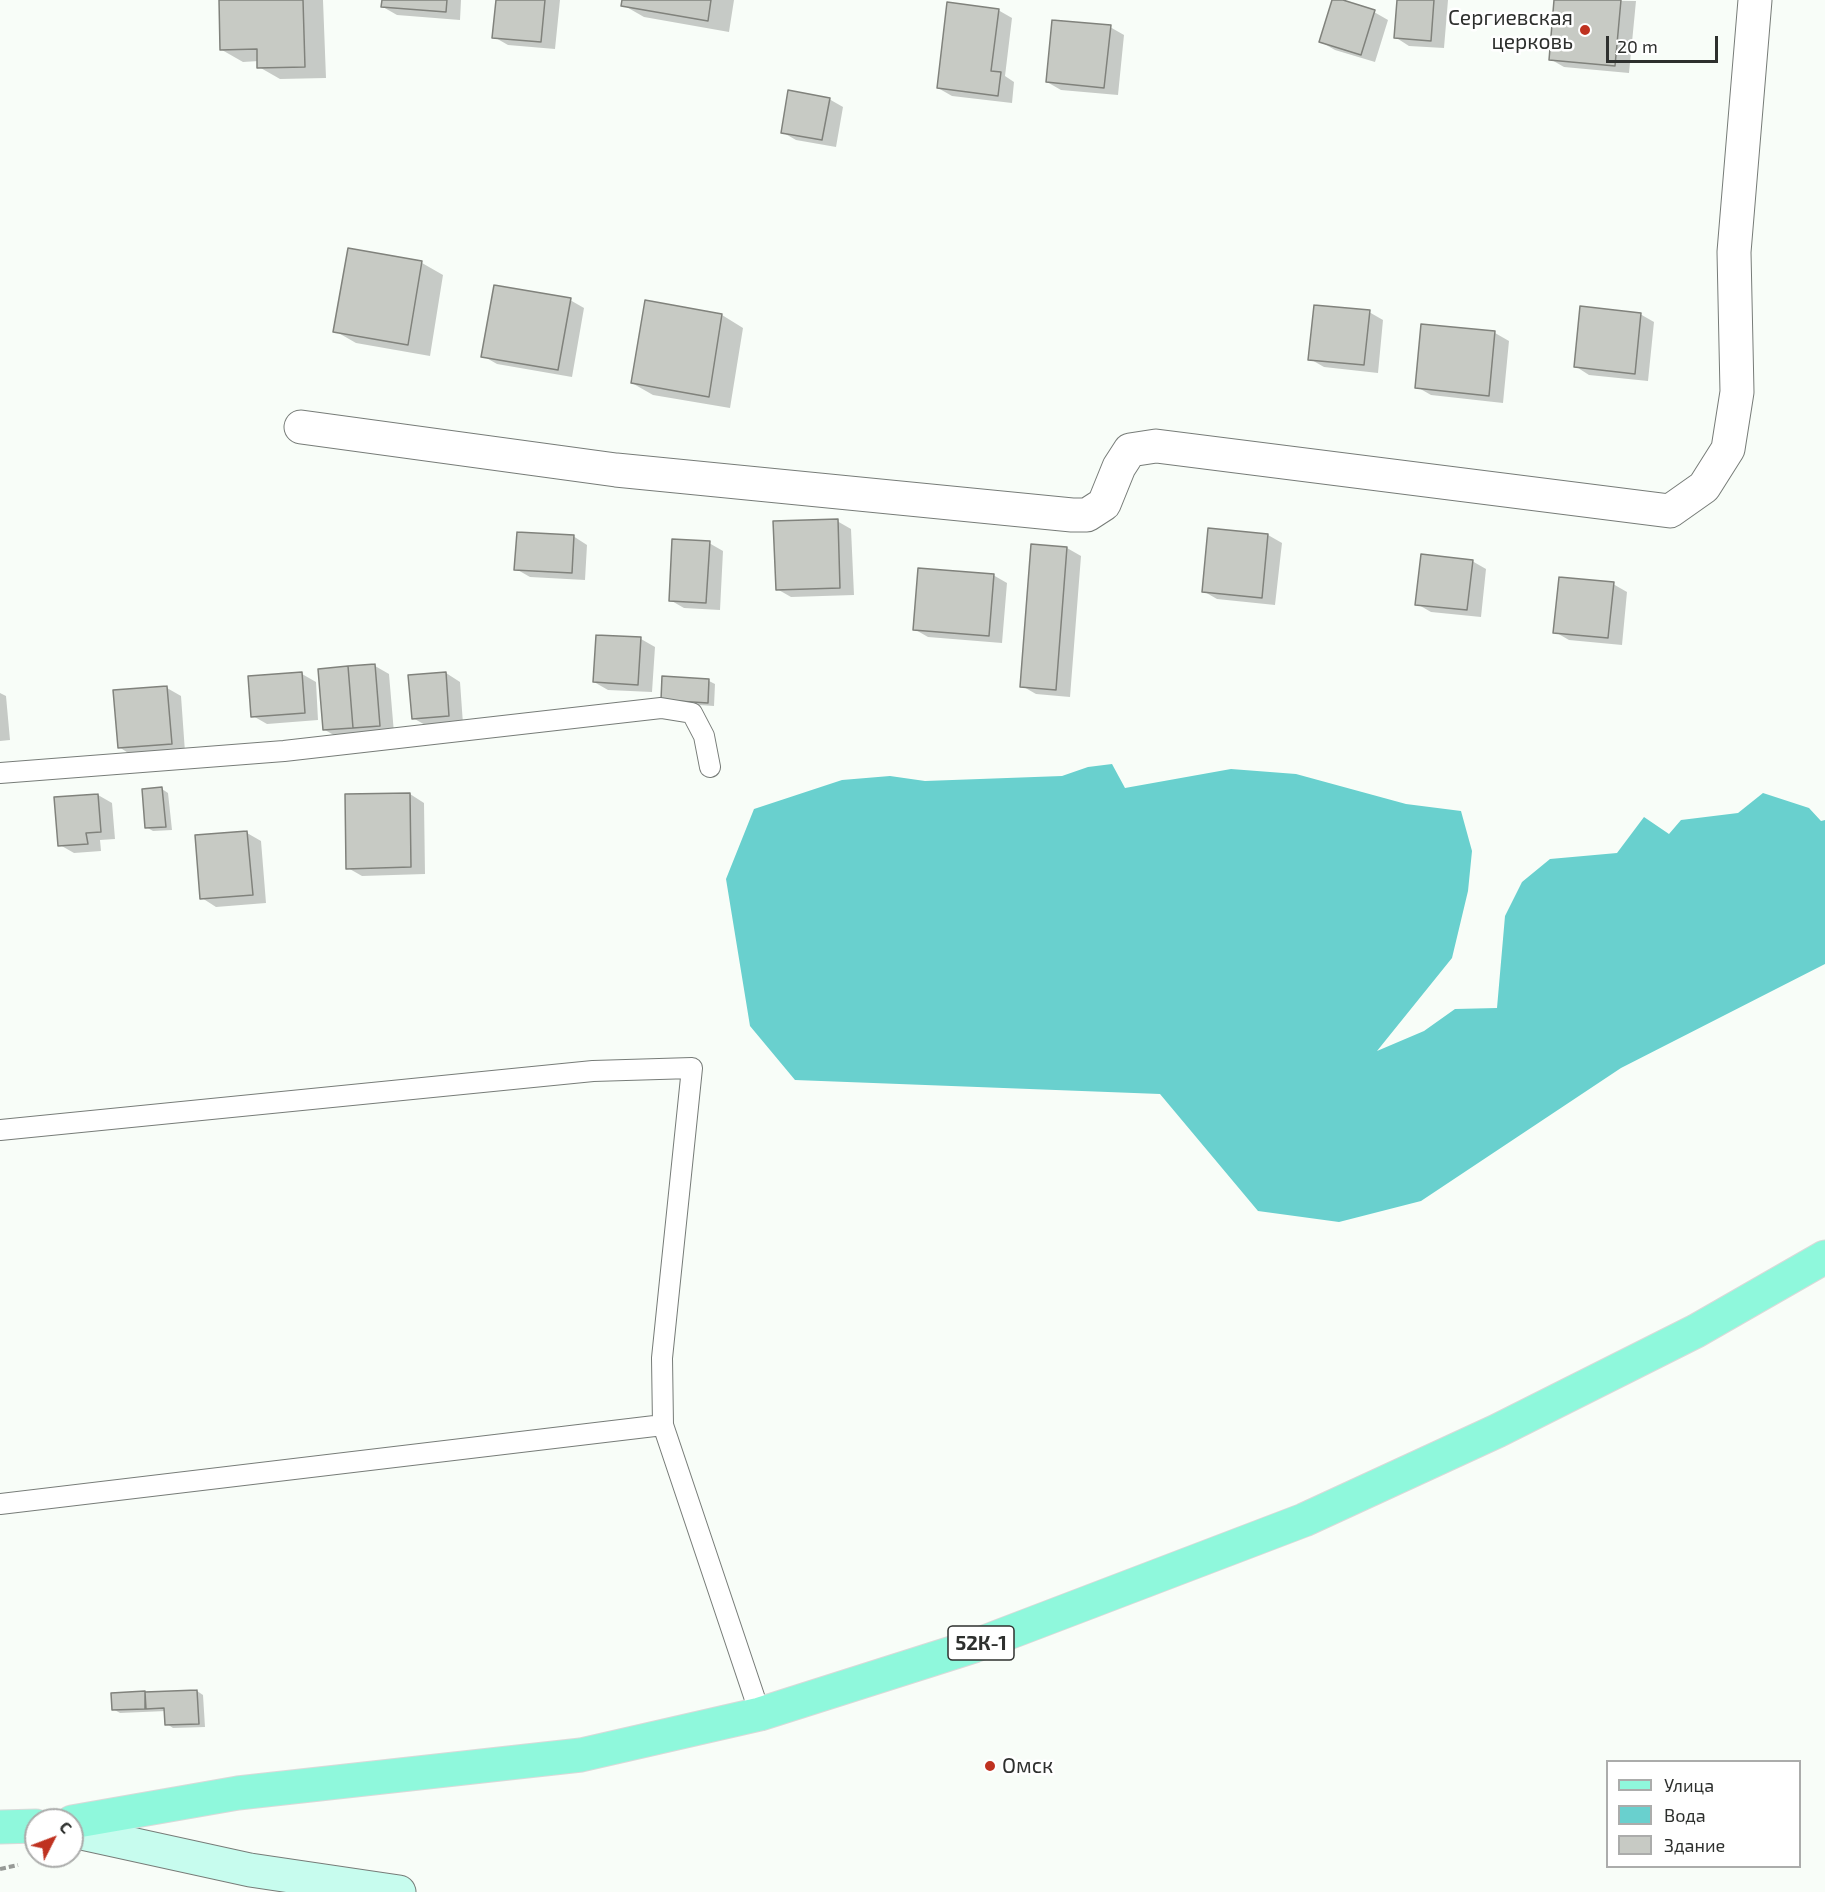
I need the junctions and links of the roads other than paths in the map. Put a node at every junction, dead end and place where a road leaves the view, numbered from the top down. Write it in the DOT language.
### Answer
graph roads {
  1 [pos="1755,0"];
  2 [pos="301,427"];
  3 [pos="710,767"];
  4 [pos="0,773"];
  5 [pos="0,1130"];
  6 [pos="1825,1257"];
  7 [pos="663,1425"];
  8 [pos="0,1504"];
  9 [pos="760,1714"];
  10 [pos="84,1820"];
  11 [pos="24,1826"];
  12 [pos="0,1827"];
  13 [pos="84,1834"];
  14 [pos="399,1892"];
  1 -- 2 [label="street"];
  3 -- 4 [label="lane"];
  5 -- 7 [label="lane"];
  6 -- 9 [label="main road, 52К-1"];
  7 -- 8 [label="lane"];
  7 -- 9 [label="lane"];
  9 -- 10 [label="main road, 52К-1"];
  11 -- 12 [label="main road"];
  13 -- 14 [label="main road"];
}
